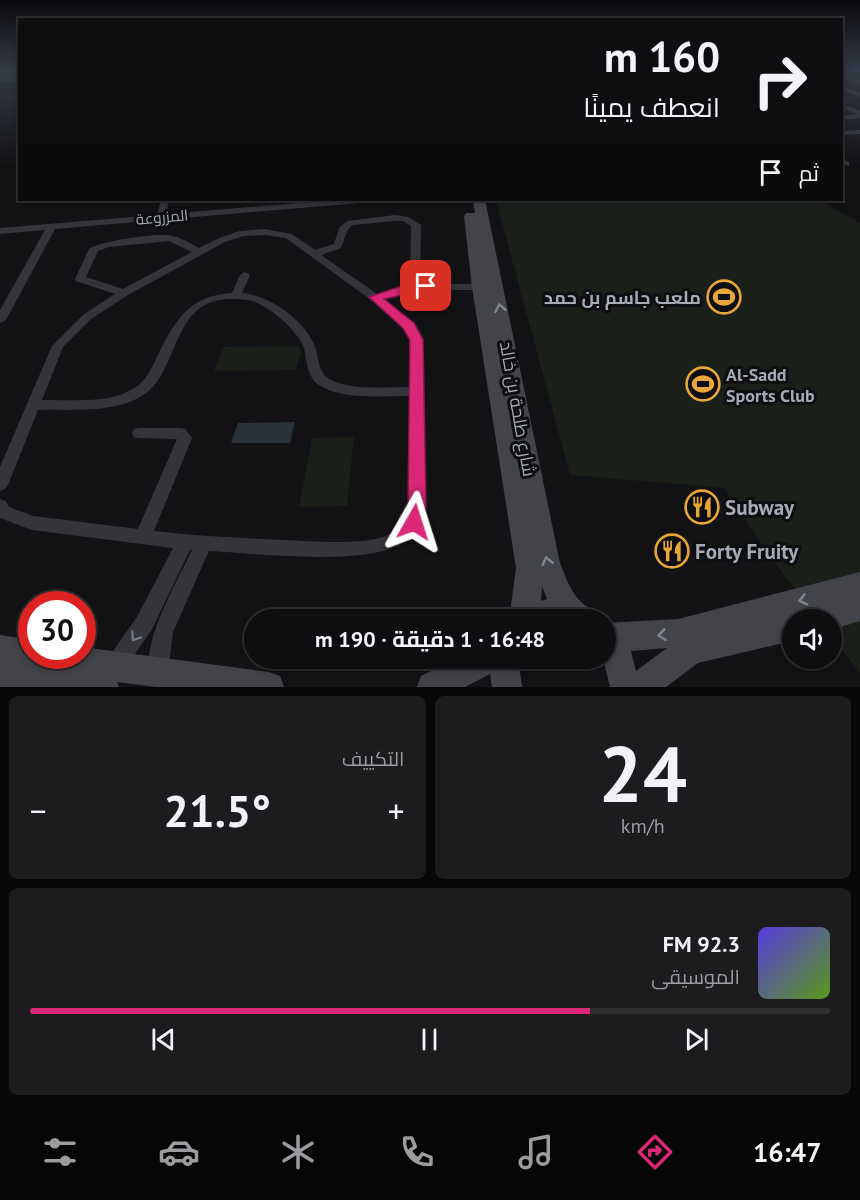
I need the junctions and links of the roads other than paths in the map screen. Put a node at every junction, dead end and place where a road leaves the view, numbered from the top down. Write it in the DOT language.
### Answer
graph roads {
  1 [pos="843,106"];
  2 [pos="860,115"];
  3 [pos="843,118"];
  4 [pos="843,126"];
  5 [pos="858,132"];
  6 [pos="843,133"];
  7 [pos="165,201"];
  8 [pos="347,201"];
  9 [pos="468,201"];
  10 [pos="479,201"];
  11 [pos="161,217"];
  12 [pos="52,226"];
  13 [pos="0,231"];
  14 [pos="199,252"];
  15 [pos="314,254"];
  16 [pos="245,275"];
  17 [pos="415,287"];
  18 [pos="480,287"];
  19 [pos="124,292"];
  20 [pos="235,297"];
  21 [pos="375,297"];
  22 [pos="0,320"];
  23 [pos="415,392"];
  24 [pos="33,405"];
  25 [pos="139,433"];
  26 [pos="0,485"];
  27 [pos="0,506"];
  28 [pos="143,537"];
  29 [pos="185,542"];
  30 [pos="204,543"];
  31 [pos="860,585"];
  32 [pos="163,608"];
  33 [pos="860,608"];
  34 [pos="526,609"];
  35 [pos="571,609"];
  36 [pos="842,613"];
  37 [pos="782,629"];
  38 [pos="616,637"];
  39 [pos="0,650"];
  40 [pos="616,652"];
  41 [pos="18,653"];
  42 [pos="84,669"];
  43 [pos="469,669"];
  44 [pos="505,669"];
  45 [pos="0,672"];
  46 [pos="158,672"];
  47 [pos="109,676"];
  48 [pos="269,687"];
  49 [pos="432,687"];
  50 [pos="507,687"];
  51 [pos="625,687"];
  52 [pos="640,687"];
  1 -- 2 [label="street"];
  2 -- 3 [label="street"];
  4 -- 5 [label="street"];
  5 -- 6 [label="street"];
  7 -- 11 [label="street"];
  8 -- 11 [label="street, المزروعة"];
  9 -- 18 [label="street, شارع طلحة بن خالد"];
  35 -- 10 [label="street, شارع طلحة بن خالد, one-way"];
  11 -- 12 [label="street, المزروعة"];
  12 -- 13 [label="street, المزروعة"];
  12 -- 22 [label="street"];
  14 -- 15 [label="street"];
  14 -- 19 [label="street"];
  14 -- 19 [label="street"];
  15 -- 17 [label="street"];
  15 -- 21 [label="street"];
  16 -- 20 [label="street"];
  17 -- 18 [label="street"];
  17 -- 21 [label="street"];
  18 -- 34 [label="street, شارع طلحة بن خالد"];
  19 -- 24 [label="street"];
  20 -- 23 [label="street"];
  20 -- 24 [label="street"];
  21 -- 23 [label="street"];
  23 -- 30 [label="street"];
  24 -- 26 [label="street"];
  25 -- 28 [label="street"];
  27 -- 28 [label="street"];
  28 -- 29 [label="street"];
  29 -- 30 [label="street"];
  29 -- 32 [label="street"];
  30 -- 32 [label="street"];
  31 -- 38 [label="street, one-way"];
  32 -- 46 [label="street"];
  32 -- 47 [label="street, one-way"];
  33 -- 36 [label="street"];
  37 -- 52 [label="street"];
  39 -- 41 [label="street"];
  40 -- 51 [label="street"];
  42 -- 47 [label="street"];
  43 -- 49 [label="street"];
  44 -- 50 [label="street"];
  45 -- 47 [label="street"];
  46 -- 47 [label="street"];
  46 -- 48 [label="street"];
}
